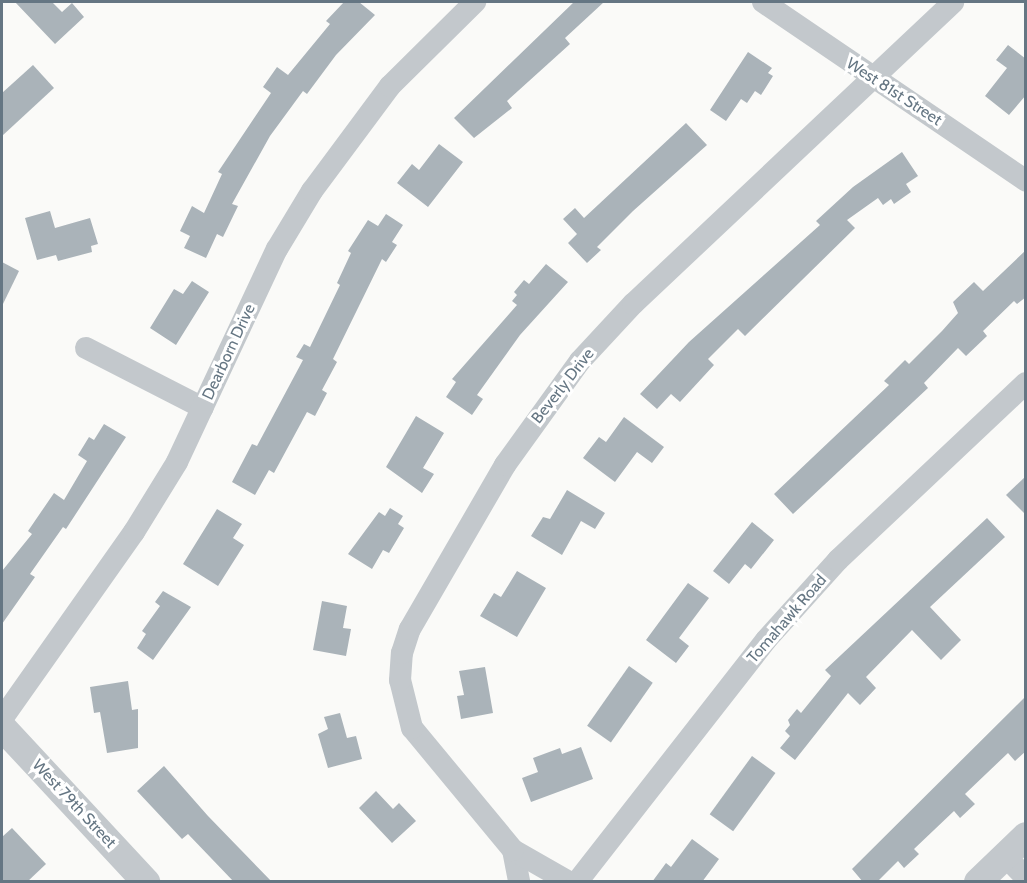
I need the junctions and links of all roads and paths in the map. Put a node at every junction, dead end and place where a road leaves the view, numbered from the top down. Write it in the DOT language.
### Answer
graph roads {
  1 [pos="475,2"];
  2 [pos="763,2"];
  3 [pos="953,2"];
  4 [pos="872,76"];
  5 [pos="1026,181"];
  6 [pos="86,348"];
  7 [pos="1026,383"];
  8 [pos="203,408"];
  9 [pos="2,719"];
  10 [pos="2,727"];
  11 [pos="1026,836"];
  12 [pos="513,850"];
  13 [pos="1005,856"];
  14 [pos="1026,878"];
  15 [pos="146,882"];
  16 [pos="519,882"];
  17 [pos="569,882"];
  18 [pos="577,882"];
  19 [pos="978,882"];
  1 -- 8 [label="street, Dearborn Drive"];
  2 -- 4 [label="street, West 81st Street"];
  3 -- 4 [label="street, Beverly Drive"];
  4 -- 5 [label="street, West 81st Street"];
  4 -- 12 [label="street, Beverly Drive"];
  6 -- 8 [label="street"];
  7 -- 18 [label="street, Tomahawk Road"];
  8 -- 9 [label="street, Dearborn Drive"];
  10 -- 15 [label="street, West 79th Street"];
  11 -- 13 [label="street"];
  12 -- 16 [label="street, Beverly Drive"];
  12 -- 17 [label="street, Beverly Drive"];
  13 -- 14 [label="street"];
  13 -- 19 [label="street"];
}
